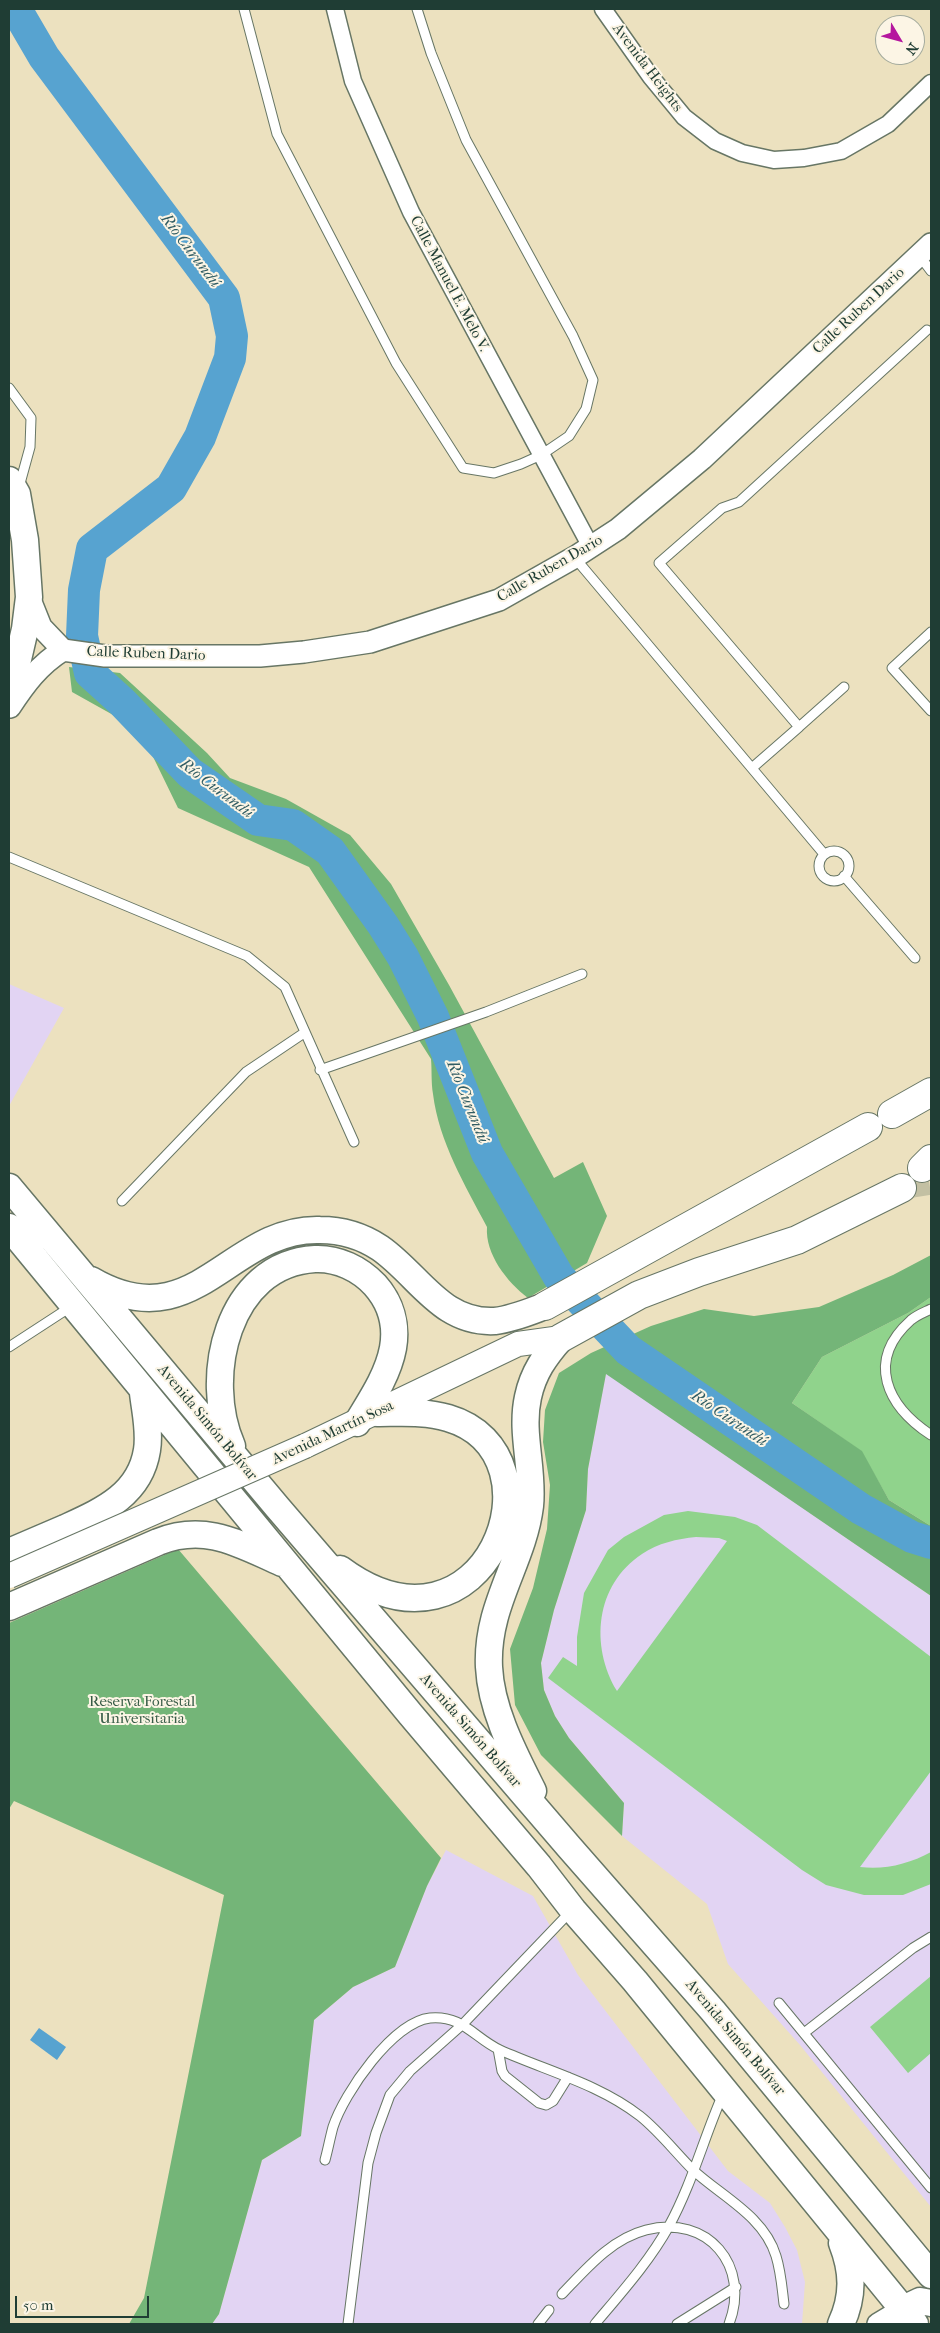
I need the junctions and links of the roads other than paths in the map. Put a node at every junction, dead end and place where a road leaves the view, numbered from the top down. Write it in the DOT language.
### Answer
graph roads {
  1 [pos="244,9"];
  2 [pos="335,9"];
  3 [pos="418,9"];
  4 [pos="603,9"];
  5 [pos="931,83"];
  6 [pos="927,257"];
  7 [pos="927,330"];
  8 [pos="9,388"];
  9 [pos="541,455"];
  10 [pos="13,487"];
  11 [pos="583,552"];
  12 [pos="22,614"];
  13 [pos="931,632"];
  14 [pos="66,651"];
  15 [pos="13,657"];
  16 [pos="844,687"];
  17 [pos="9,698"];
  18 [pos="930,708"];
  19 [pos="9,709"];
  20 [pos="800,727"];
  21 [pos="752,768"];
  22 [pos="824,854"];
  23 [pos="9,857"];
  24 [pos="844,876"];
  25 [pos="914,958"];
  26 [pos="582,974"];
  27 [pos="304,1033"];
  28 [pos="320,1070"];
  29 [pos="929,1092"];
  30 [pos="892,1114"];
  31 [pos="868,1127"];
  32 [pos="354,1142"];
  33 [pos="9,1187"];
  34 [pos="902,1188"];
  35 [pos="122,1201"];
  36 [pos="9,1228"];
  37 [pos="82,1275"];
  38 [pos="548,1304"];
  39 [pos="72,1306"];
  40 [pos="931,1308"];
  41 [pos="564,1337"];
  42 [pos="518,1344"];
  43 [pos="9,1347"];
  44 [pos="143,1392"];
  45 [pos="367,1418"];
  46 [pos="931,1434"];
  47 [pos="238,1461"];
  48 [pos="316,1551"];
  49 [pos="9,1552"];
  50 [pos="289,1566"];
  51 [pos="9,1576"];
  52 [pos="9,1607"];
  53 [pos="570,1848"];
  54 [pos="573,1910"];
  55 [pos="931,1938"];
  56 [pos="779,2003"];
  57 [pos="464,2024"];
  58 [pos="804,2033"];
  59 [pos="498,2049"];
  60 [pos="568,2077"];
  61 [pos="724,2091"];
  62 [pos="325,2160"];
  63 [pos="694,2170"];
  64 [pos="931,2188"];
  65 [pos="669,2226"];
  66 [pos="839,2233"];
  67 [pos="931,2275"];
  68 [pos="736,2287"];
  69 [pos="562,2294"];
  70 [pos="931,2303"];
  71 [pos="784,2304"];
  72 [pos="548,2310"];
  73 [pos="909,2317"];
  74 [pos="348,2324"];
  75 [pos="538,2324"];
  76 [pos="595,2324"];
  77 [pos="677,2324"];
  78 [pos="729,2324"];
  79 [pos="842,2324"];
  80 [pos="878,2324"];
  1 -- 9 [label="lane"];
  2 -- 9 [label="street, Calle Manuel E. Melo V."];
  3 -- 9 [label="lane"];
  4 -- 5 [label="street, Avenida Heights"];
  6 -- 11 [label="street, Calle Ruben Dario"];
  7 -- 20 [label="lane"];
  8 -- 10 [label="lane"];
  9 -- 11 [label="street, Calle Manuel E. Melo V."];
  10 -- 12 [label="main road"];
  11 -- 14 [label="street, Calle Ruben Dario"];
  11 -- 21 [label="lane"];
  12 -- 14 [label="street"];
  12 -- 15 [label="main road"];
  13 -- 18 [label="lane"];
  14 -- 19 [label="street"];
  15 -- 17 [label="main road"];
  16 -- 20 [label="lane"];
  20 -- 21 [label="lane"];
  21 -- 22 [label="lane"];
  22 -- 24 [label="lane"];
  22 -- 24 [label="lane"];
  23 -- 27 [label="lane"];
  24 -- 25 [label="lane"];
  26 -- 28 [label="lane"];
  27 -- 28 [label="lane"];
  27 -- 35 [label="lane"];
  28 -- 32 [label="lane"];
  29 -- 30 [label="highway"];
  31 -- 38 [label="highway"];
  33 -- 37 [label="main road, Avenida Simón Bolívar"];
  34 -- 41 [label="highway"];
  36 -- 39 [label="main road, Avenida Simón Bolívar"];
  37 -- 38 [label="main road"];
  37 -- 47 [label="main road, Avenida Simón Bolívar"];
  38 -- 42 [label="main road, Avenida Martín Sosa"];
  39 -- 43 [label="lane"];
  39 -- 44 [label="main road, Avenida Simón Bolívar"];
  40 -- 46 [label="lane"];
  41 -- 42 [label="main road, Avenida Martín Sosa"];
  41 -- 53 [label="main road"];
  42 -- 45 [label="main road, Avenida Martín Sosa"];
  44 -- 49 [label="main road"];
  44 -- 50 [label="main road, Avenida Simón Bolívar"];
  45 -- 47 [label="main road"];
  45 -- 48 [label="main road"];
  45 -- 51 [label="main road, Avenida Martín Sosa, bridge"];
  47 -- 48 [label="main road, Avenida Simón Bolívar"];
  48 -- 53 [label="main road, Avenida Simón Bolívar"];
  50 -- 52 [label="main road"];
  50 -- 54 [label="main road, Avenida Simón Bolívar"];
  53 -- 67 [label="main road, Avenida Simón Bolívar"];
  54 -- 57 [label="lane"];
  54 -- 61 [label="main road, Avenida Simón Bolívar"];
  55 -- 58 [label="lane"];
  56 -- 58 [label="lane"];
  57 -- 59 [label="lane"];
  57 -- 62 [label="lane"];
  57 -- 74 [label="lane"];
  58 -- 64 [label="lane"];
  59 -- 60 [label="lane"];
  59 -- 60 [label="lane"];
  60 -- 63 [label="lane"];
  61 -- 63 [label="lane"];
  61 -- 66 [label="main road, Avenida Simón Bolívar"];
  63 -- 65 [label="lane"];
  63 -- 71 [label="lane"];
  65 -- 68 [label="lane"];
  65 -- 69 [label="lane"];
  65 -- 76 [label="lane"];
  66 -- 73 [label="main road, Avenida Simón Bolívar"];
  66 -- 79 [label="main road"];
  68 -- 77 [label="lane"];
  68 -- 78 [label="lane"];
  70 -- 73 [label="main road"];
  72 -- 75 [label="lane"];
  73 -- 80 [label="street"];
}
